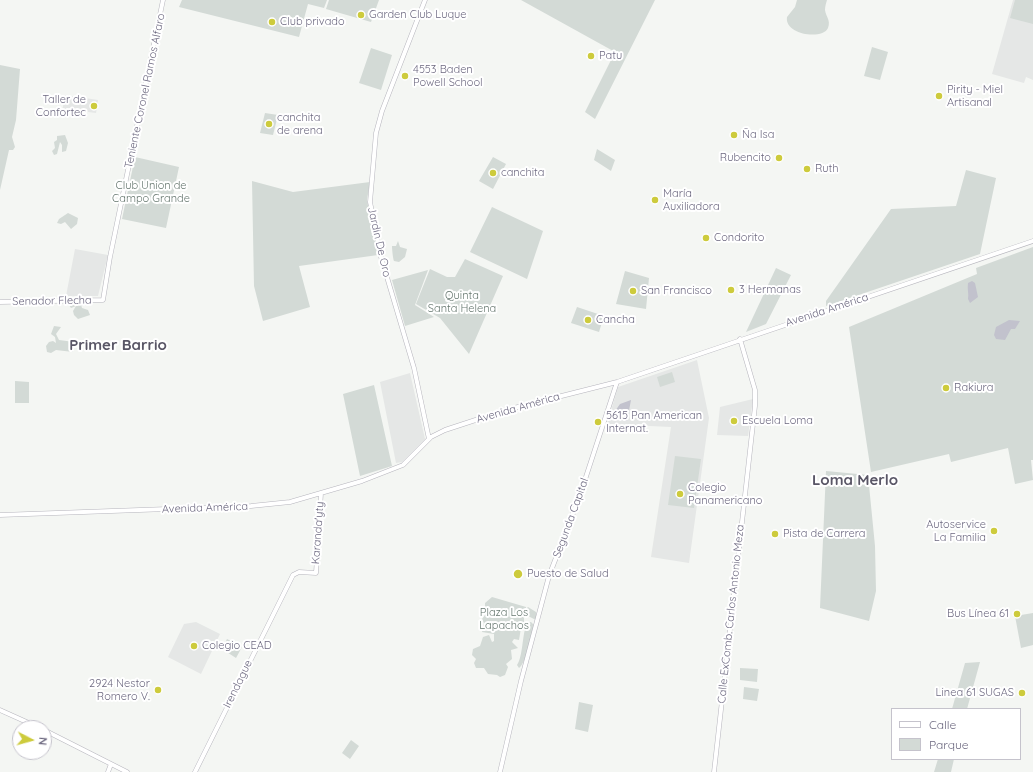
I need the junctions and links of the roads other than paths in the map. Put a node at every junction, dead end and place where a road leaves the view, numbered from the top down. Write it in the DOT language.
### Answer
graph roads {
  1 [pos="163,0"];
  2 [pos="425,0"];
  3 [pos="1033,241"];
  4 [pos="103,300"];
  5 [pos="0,302"];
  6 [pos="740,339"];
  7 [pos="617,382"];
  8 [pos="429,440"];
  9 [pos="321,493"];
  10 [pos="0,516"];
  11 [pos="316,573"];
  12 [pos="0,710"];
  13 [pos="22,720"];
  14 [pos="52,734"];
  15 [pos="111,764"];
  16 [pos="108,772"];
  17 [pos="127,772"];
  18 [pos="195,772"];
  19 [pos="500,772"];
  20 [pos="714,772"];
  1 -- 4 [label="street, Teniente Coronel Ramos Alfaro"];
  2 -- 8 [label="street, Jardin De Oro"];
  3 -- 6 [label="street, Avenida América"];
  4 -- 5 [label="street, Senador Flecha"];
  6 -- 7 [label="street, Avenida América"];
  6 -- 20 [label="street, Calle ExComb. Carlos Antonio Meza"];
  7 -- 8 [label="street, Avenida América"];
  7 -- 19 [label="street, Segunda Capital"];
  8 -- 9 [label="street, Avenida América"];
  9 -- 10 [label="street, Avenida América"];
  9 -- 11 [label="street, Karanda'yty"];
  11 -- 18 [label="street, Irendague"];
  12 -- 13 [label="street"];
  14 -- 15 [label="street"];
  15 -- 16 [label="street"];
  15 -- 17 [label="street"];
}
